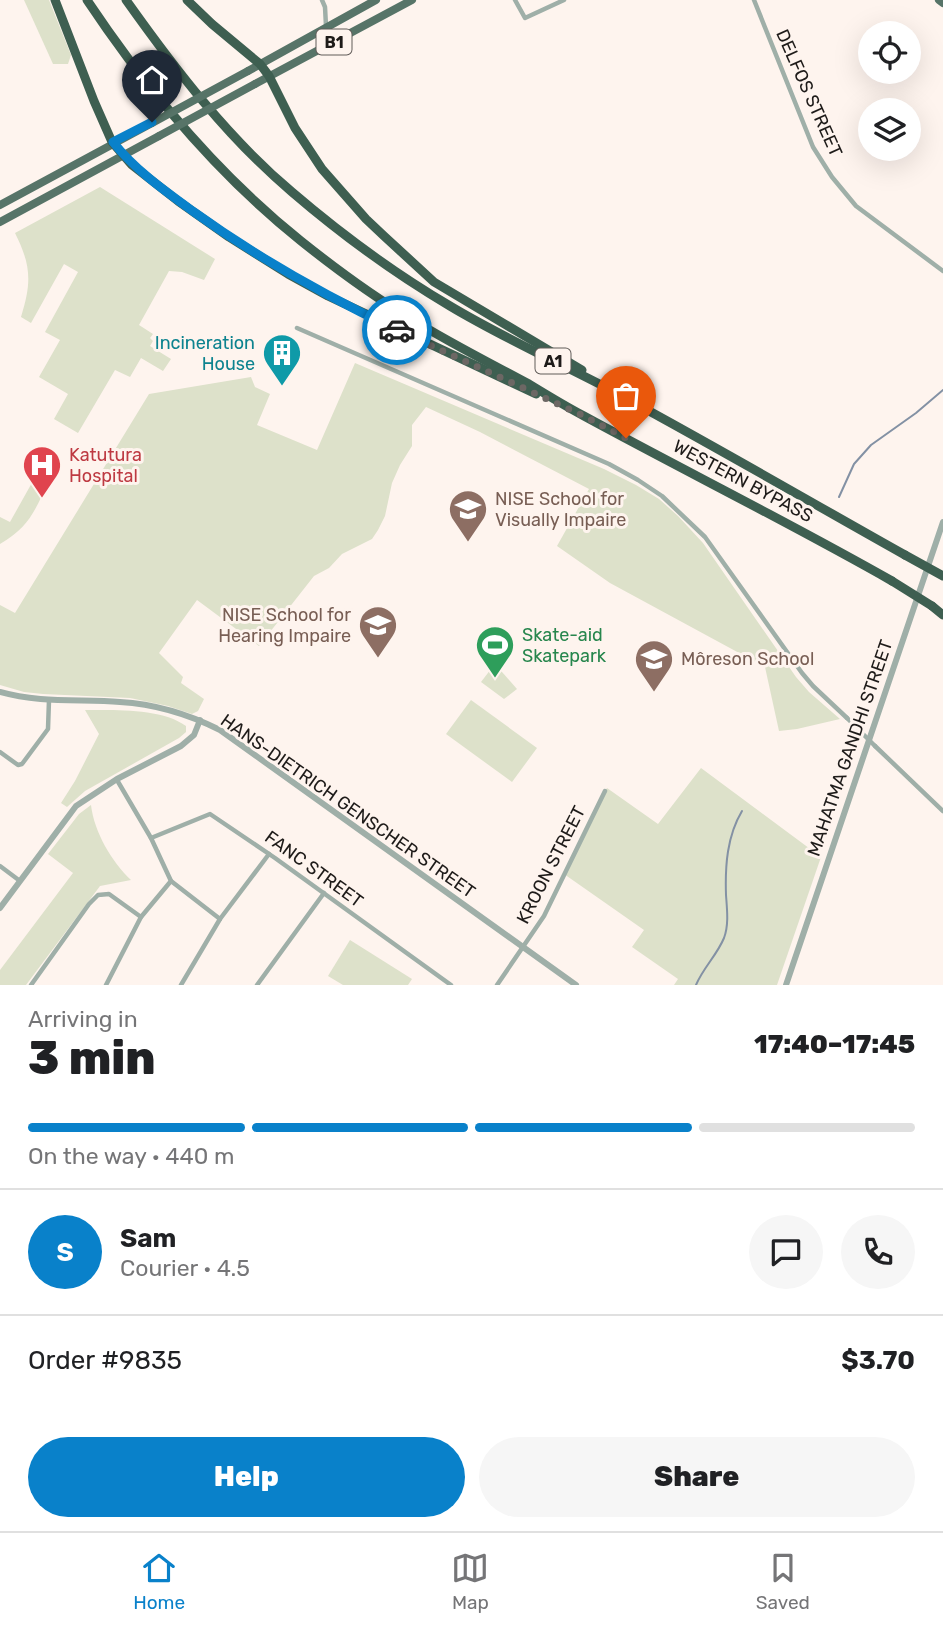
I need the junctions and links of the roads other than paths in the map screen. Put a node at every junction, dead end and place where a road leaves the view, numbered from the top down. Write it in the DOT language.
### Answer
graph roads {
  1 [pos="55,0"];
  2 [pos="87,0"];
  3 [pos="126,0"];
  4 [pos="187,0"];
  5 [pos="322,0"];
  6 [pos="328,0"];
  7 [pos="376,0"];
  8 [pos="412,0"];
  9 [pos="515,0"];
  10 [pos="564,0"];
  11 [pos="754,0"];
  12 [pos="939,0"];
  13 [pos="943,3"];
  14 [pos="325,7"];
  15 [pos="326,27"];
  16 [pos="260,64"];
  17 [pos="269,76"];
  18 [pos="113,142"];
  19 [pos="123,155"];
  20 [pos="0,205"];
  21 [pos="0,222"];
  22 [pos="943,271"];
  23 [pos="297,328"];
  24 [pos="604,387"];
  25 [pos="582,415"];
  26 [pos="943,522"];
  27 [pos="943,576"];
  28 [pos="943,615"];
  29 [pos="0,692"];
  30 [pos="49,700"];
  31 [pos="200,720"];
  32 [pos="0,751"];
  33 [pos="117,779"];
  34 [pos="605,791"];
  35 [pos="943,811"];
  36 [pos="152,838"];
  37 [pos="269,854"];
  38 [pos="0,866"];
  39 [pos="20,881"];
  40 [pos="171,881"];
  41 [pos="324,893"];
  42 [pos="0,908"];
  43 [pos="141,917"];
  44 [pos="220,919"];
  45 [pos="523,947"];
  46 [pos="31,985"];
  47 [pos="106,985"];
  48 [pos="181,985"];
  49 [pos="257,985"];
  50 [pos="451,985"];
  51 [pos="496,985"];
  52 [pos="576,985"];
  53 [pos="786,985"];
  1 -- 18 [label="highway"];
  2 -- 25 [label="highway, WESTERN BYPASS / A1"];
  3 -- 24 [label="highway, WESTERN BYPASS / A1"];
  4 -- 16 [label="highway"];
  5 -- 14 [label="street"];
  6 -- 14 [label="street"];
  7 -- 15 [label="main road, B1"];
  8 -- 17 [label="main road, B1"];
  9 -- 10 [label="street"];
  11 -- 22 [label="street, DELFOS STREET"];
  12 -- 13 [label="main road"];
  14 -- 15 [label="street"];
  15 -- 16 [label="main road, B1"];
  16 -- 17 [label="highway"];
  16 -- 18 [label="main road, B1, bridge"];
  17 -- 19 [label="main road, B1, bridge"];
  17 -- 24 [label="highway"];
  18 -- 19 [label="highway"];
  18 -- 20 [label="main road"];
  19 -- 21 [label="main road"];
  19 -- 25 [label="highway"];
  23 -- 35 [label="street, bridge"];
  24 -- 27 [label="highway, WESTERN BYPASS / A1, bridge"];
  25 -- 28 [label="highway, WESTERN BYPASS / A1, bridge"];
  26 -- 53 [label="street, MAHATMA GANDHI STREET"];
  29 -- 30 [label="street, HANS-DIETRICH GENSCHER STREET"];
  30 -- 31 [label="street, HANS-DIETRICH GENSCHER STREET"];
  30 -- 32 [label="street"];
  31 -- 33 [label="street"];
  31 -- 45 [label="street, HANS-DIETRICH GENSCHER STREET"];
  33 -- 36 [label="street"];
  33 -- 39 [label="street"];
  34 -- 45 [label="street, KROON STREET"];
  36 -- 37 [label="street, FANC STREET"];
  36 -- 40 [label="street"];
  37 -- 41 [label="street, FANC STREET"];
  37 -- 44 [label="street"];
  38 -- 39 [label="street"];
  39 -- 42 [label="street"];
  40 -- 43 [label="street"];
  40 -- 44 [label="street"];
  41 -- 49 [label="street"];
  41 -- 50 [label="street, FANC STREET"];
  43 -- 46 [label="street"];
  43 -- 47 [label="street"];
  44 -- 48 [label="street"];
  45 -- 51 [label="street, KROON STREET"];
  45 -- 52 [label="street, HANS-DIETRICH GENSCHER STREET"];
}
